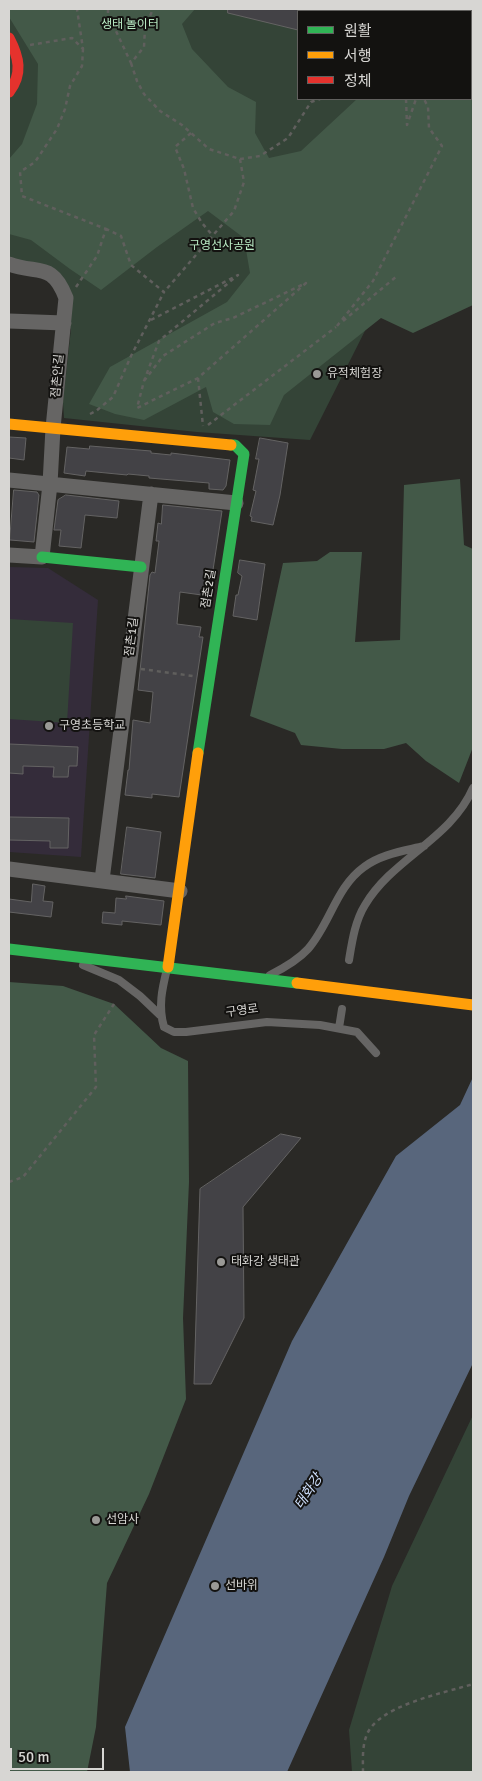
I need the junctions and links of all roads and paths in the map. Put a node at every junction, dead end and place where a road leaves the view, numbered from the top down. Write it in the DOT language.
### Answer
graph roads {
  1 [pos="77,9"];
  2 [pos="108,9"];
  3 [pos="153,9"];
  4 [pos="9,38"];
  5 [pos="83,49"];
  6 [pos="16,51"];
  7 [pos="131,63"];
  8 [pos="9,92"];
  9 [pos="317,100"];
  10 [pos="406,100"];
  11 [pos="416,100"];
  12 [pos="424,100"];
  13 [pos="191,133"];
  14 [pos="240,159"];
  15 [pos="106,229"];
  16 [pos="213,236"];
  17 [pos="9,264"];
  18 [pos="397,276"];
  19 [pos="164,292"];
  20 [pos="66,306"];
  21 [pos="151,320"];
  22 [pos="9,321"];
  23 [pos="64,323"];
  24 [pos="337,326"];
  25 [pos="198,378"];
  26 [pos="144,381"];
  27 [pos="88,415"];
  28 [pos="9,424"];
  29 [pos="53,428"];
  30 [pos="9,480"];
  31 [pos="50,484"];
  32 [pos="151,494"];
  33 [pos="236,502"];
  34 [pos="9,555"];
  35 [pos="42,558"];
  36 [pos="141,567"];
  37 [pos="128,667"];
  38 [pos="209,678"];
  39 [pos="473,788"];
  40 [pos="424,846"];
  41 [pos="9,869"];
  42 [pos="102,880"];
  43 [pos="180,891"];
  44 [pos="9,949"];
  45 [pos="58,955"];
  46 [pos="349,960"];
  47 [pos="168,967"];
  48 [pos="263,979"];
  49 [pos="114,1004"];
  50 [pos="473,1005"];
  51 [pos="342,1009"];
  52 [pos="160,1015"];
  53 [pos="339,1028"];
  54 [pos="376,1053"];
  55 [pos="9,1182"];
  56 [pos="473,1684"];
  57 [pos="363,1772"];
  1 -- 5 [label="path"];
  2 -- 7 [label="path"];
  3 -- 7 [label="path"];
  4 -- 6 [label="street"];
  5 -- 6 [label="path"];
  5 -- 15 [label="path"];
  6 -- 8 [label="street"];
  7 -- 13 [label="path"];
  9 -- 14 [label="path"];
  10 -- 11 [label="path"];
  12 -- 24 [label="path"];
  13 -- 14 [label="path"];
  13 -- 16 [label="path"];
  14 -- 16 [label="path"];
  15 -- 19 [label="path"];
  15 -- 20 [label="path"];
  16 -- 19 [label="path"];
  17 -- 20 [label="street, 점촌안길"];
  18 -- 24 [label="path"];
  19 -- 21 [label="path"];
  20 -- 23 [label="street, 점촌안길"];
  21 -- 26 [label="path"];
  21 -- 27 [label="path"];
  22 -- 23 [label="street"];
  23 -- 29 [label="street, 점촌안길"];
  24 -- 25 [label="path"];
  25 -- 26 [label="path"];
  25 -- 26 [label="path"];
  28 -- 29 [label="street, 점촌2길"];
  29 -- 31 [label="street, 점촌안길"];
  29 -- 33 [label="street, 점촌2길"];
  30 -- 31 [label="street"];
  31 -- 32 [label="street"];
  31 -- 35 [label="street"];
  32 -- 33 [label="street"];
  32 -- 36 [label="street, 점촌1길"];
  33 -- 38 [label="street, 점촌2길"];
  34 -- 35 [label="street"];
  35 -- 36 [label="street"];
  36 -- 37 [label="street, 점촌1길"];
  37 -- 38 [label="path"];
  37 -- 42 [label="street, 점촌1길"];
  38 -- 43 [label="street, 점촌2길"];
  39 -- 40 [label="lane"];
  40 -- 46 [label="lane"];
  40 -- 48 [label="lane"];
  41 -- 42 [label="street"];
  42 -- 43 [label="street"];
  43 -- 47 [label="street, 점촌2길"];
  44 -- 45 [label="street"];
  45 -- 47 [label="street"];
  45 -- 52 [label="lane, 구영로"];
  47 -- 48 [label="street"];
  47 -- 52 [label="lane"];
  48 -- 50 [label="street"];
  49 -- 55 [label="path"];
  51 -- 53 [label="lane"];
  52 -- 53 [label="lane, 구영로"];
  53 -- 54 [label="lane, 구영로"];
  56 -- 57 [label="path"];
}
